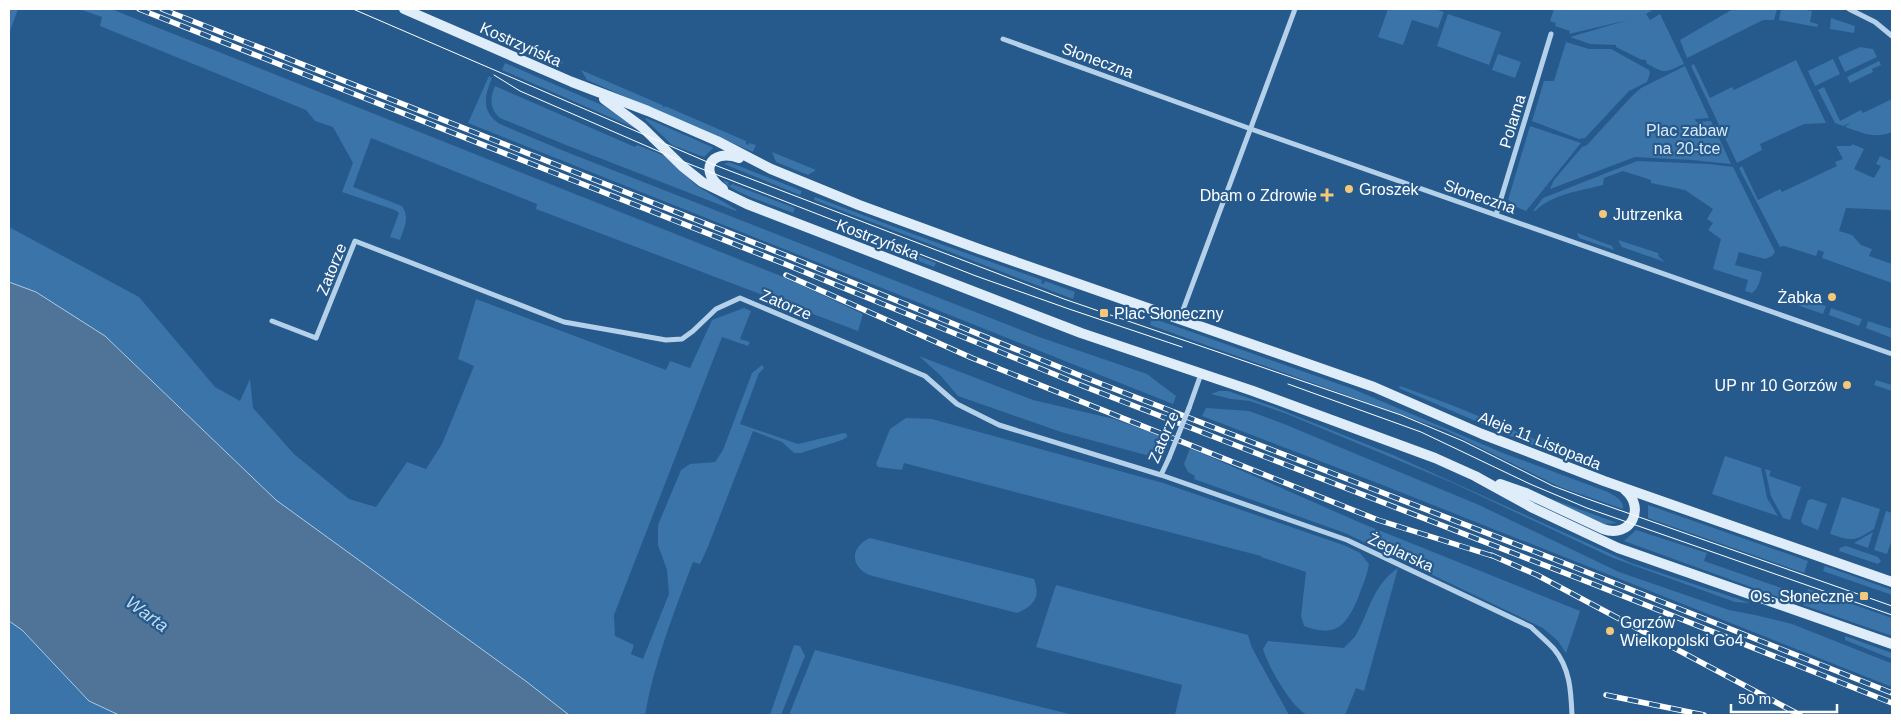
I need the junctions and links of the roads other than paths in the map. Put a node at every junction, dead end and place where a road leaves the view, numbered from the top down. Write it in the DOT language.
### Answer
graph roads {
  1 [pos="404,9"];
  2 [pos="1295,9"];
  3 [pos="1849,9"];
  4 [pos="1551,34"];
  5 [pos="1892,36"];
  6 [pos="1003,39"];
  7 [pos="572,82"];
  8 [pos="1250,129"];
  9 [pos="771,168"];
  10 [pos="747,204"];
  11 [pos="1496,215"];
  12 [pos="1180,318"];
  13 [pos="272,321"];
  14 [pos="1892,354"];
  15 [pos="1201,373"];
  16 [pos="1161,475"];
  17 [pos="1475,476"];
  18 [pos="1620,488"];
  19 [pos="1892,582"];
  20 [pos="1892,644"];
  21 [pos="1572,715"];
  1 -- 7 [label="main road, Kostrzyńska"];
  2 -- 8 [label="street"];
  3 -- 5 [label="street"];
  4 -- 11 [label="street, Polarna"];
  6 -- 8 [label="street, Słoneczna"];
  7 -- 9 [label="main road, Kostrzyńska"];
  7 -- 10 [label="main road, Kostrzyńska"];
  8 -- 11 [label="street, Słoneczna"];
  8 -- 12 [label="street"];
  9 -- 10 [label="main road"];
  9 -- 12 [label="main road, Kostrzyńska"];
  10 -- 15 [label="main road, Kostrzyńska"];
  11 -- 14 [label="street, Słoneczna"];
  12 -- 18 [label="main road, Aleje 11 Listopada"];
  13 -- 16 [label="street, Zatorze"];
  15 -- 16 [label="street, Zatorze, bridge"];
  15 -- 17 [label="main road"];
  16 -- 21 [label="street, Żeglarska"];
  17 -- 18 [label="main road"];
  17 -- 20 [label="main road"];
  18 -- 19 [label="main road, Aleje 11 Listopada"];
}
